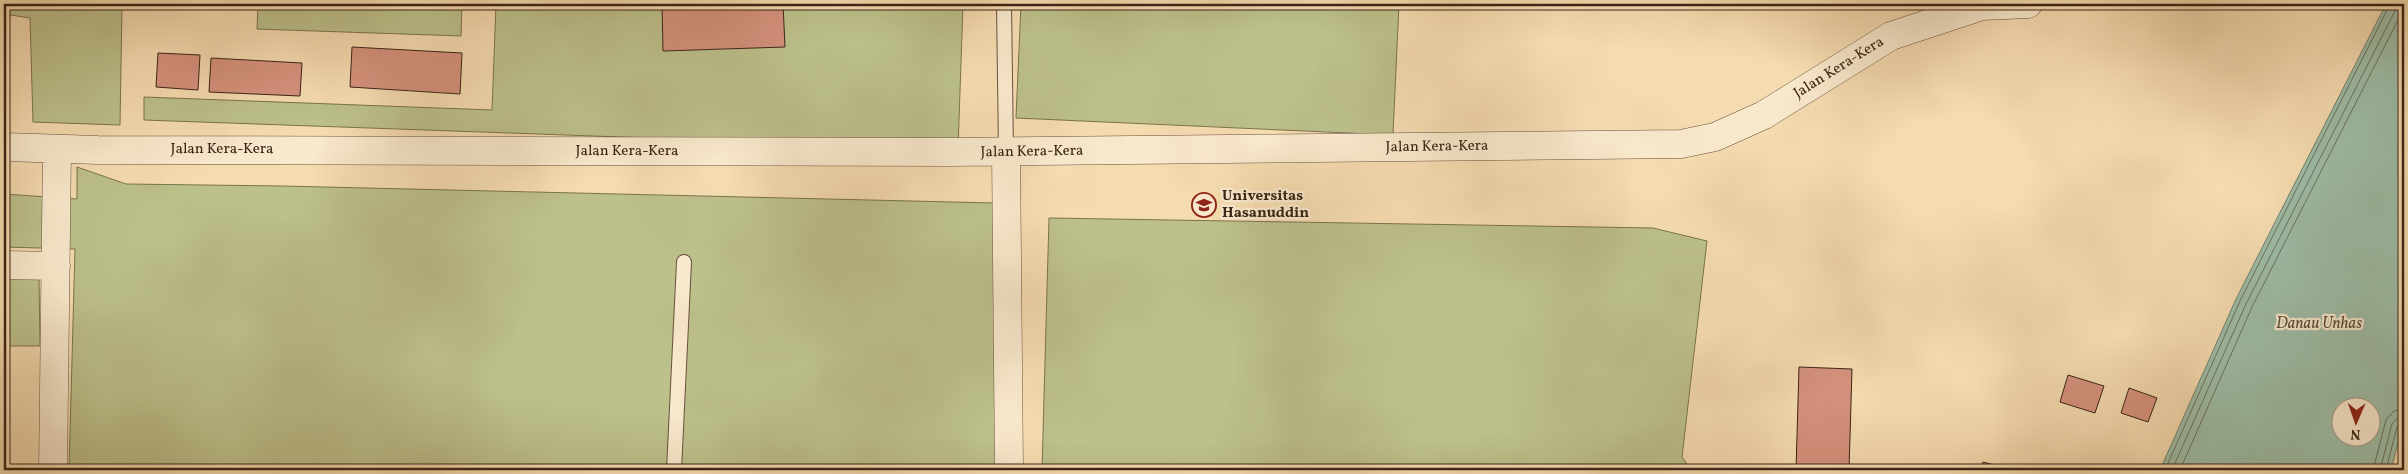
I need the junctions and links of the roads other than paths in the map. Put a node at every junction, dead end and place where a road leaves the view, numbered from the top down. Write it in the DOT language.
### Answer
graph roads {
  1 [pos="1004,4"];
  2 [pos="2028,4"];
  3 [pos="4,147"];
  4 [pos="57,149"];
  5 [pos="1006,152"];
  6 [pos="684,262"];
  7 [pos="4,265"];
  8 [pos="56,266"];
  9 [pos="53,470"];
  10 [pos="674,470"];
  11 [pos="1009,470"];
  1 -- 5 [label="lane"];
  2 -- 5 [label="street, Jalan Kera-Kera"];
  3 -- 4 [label="street, Jalan Kera-Kera"];
  4 -- 5 [label="street, Jalan Kera-Kera"];
  4 -- 8 [label="street"];
  5 -- 11 [label="street"];
  6 -- 10 [label="lane"];
  7 -- 8 [label="street"];
  8 -- 9 [label="street"];
}
